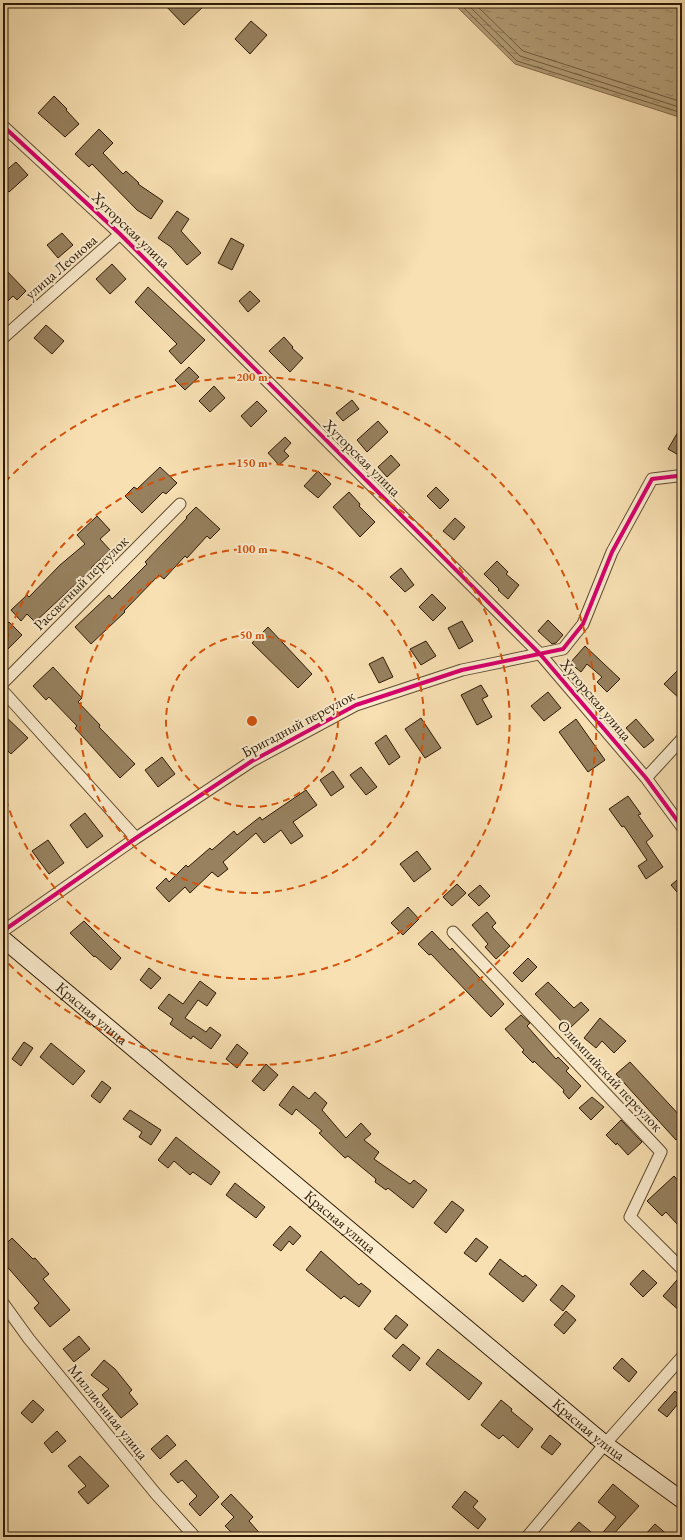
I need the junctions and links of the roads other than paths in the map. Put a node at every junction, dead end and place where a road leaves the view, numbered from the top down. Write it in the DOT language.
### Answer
graph roads {
  1 [pos="3,126"];
  2 [pos="120,234"];
  3 [pos="3,338"];
  4 [pos="682,478"];
  5 [pos="180,504"];
  6 [pos="540,654"];
  7 [pos="3,683"];
  8 [pos="3,691"];
  9 [pos="682,739"];
  10 [pos="646,778"];
  11 [pos="682,827"];
  12 [pos="136,838"];
  13 [pos="3,931"];
  14 [pos="453,932"];
  15 [pos="3,939"];
  16 [pos="682,1269"];
  17 [pos="3,1303"];
  18 [pos="682,1357"];
  19 [pos="605,1444"];
  20 [pos="682,1500"];
  21 [pos="195,1537"];
  22 [pos="527,1537"];
  1 -- 2 [label="street, Хуторская улица"];
  2 -- 3 [label="street, улица Леонова"];
  2 -- 6 [label="street, Хуторская улица"];
  4 -- 6 [label="street, Бригадный переулок"];
  5 -- 7 [label="street, Рассветный переулок"];
  6 -- 10 [label="street, Хуторская улица"];
  6 -- 12 [label="street, Бригадный переулок"];
  8 -- 12 [label="street"];
  9 -- 10 [label="street"];
  10 -- 11 [label="street, Хуторская улица"];
  12 -- 13 [label="street, Бригадный переулок"];
  14 -- 16 [label="street, Олимпийский переулок"];
  15 -- 19 [label="main road, Красная улица"];
  17 -- 21 [label="street, Миллионная улица"];
  18 -- 19 [label="street"];
  19 -- 20 [label="main road, Красная улица"];
  19 -- 22 [label="street"];
}
